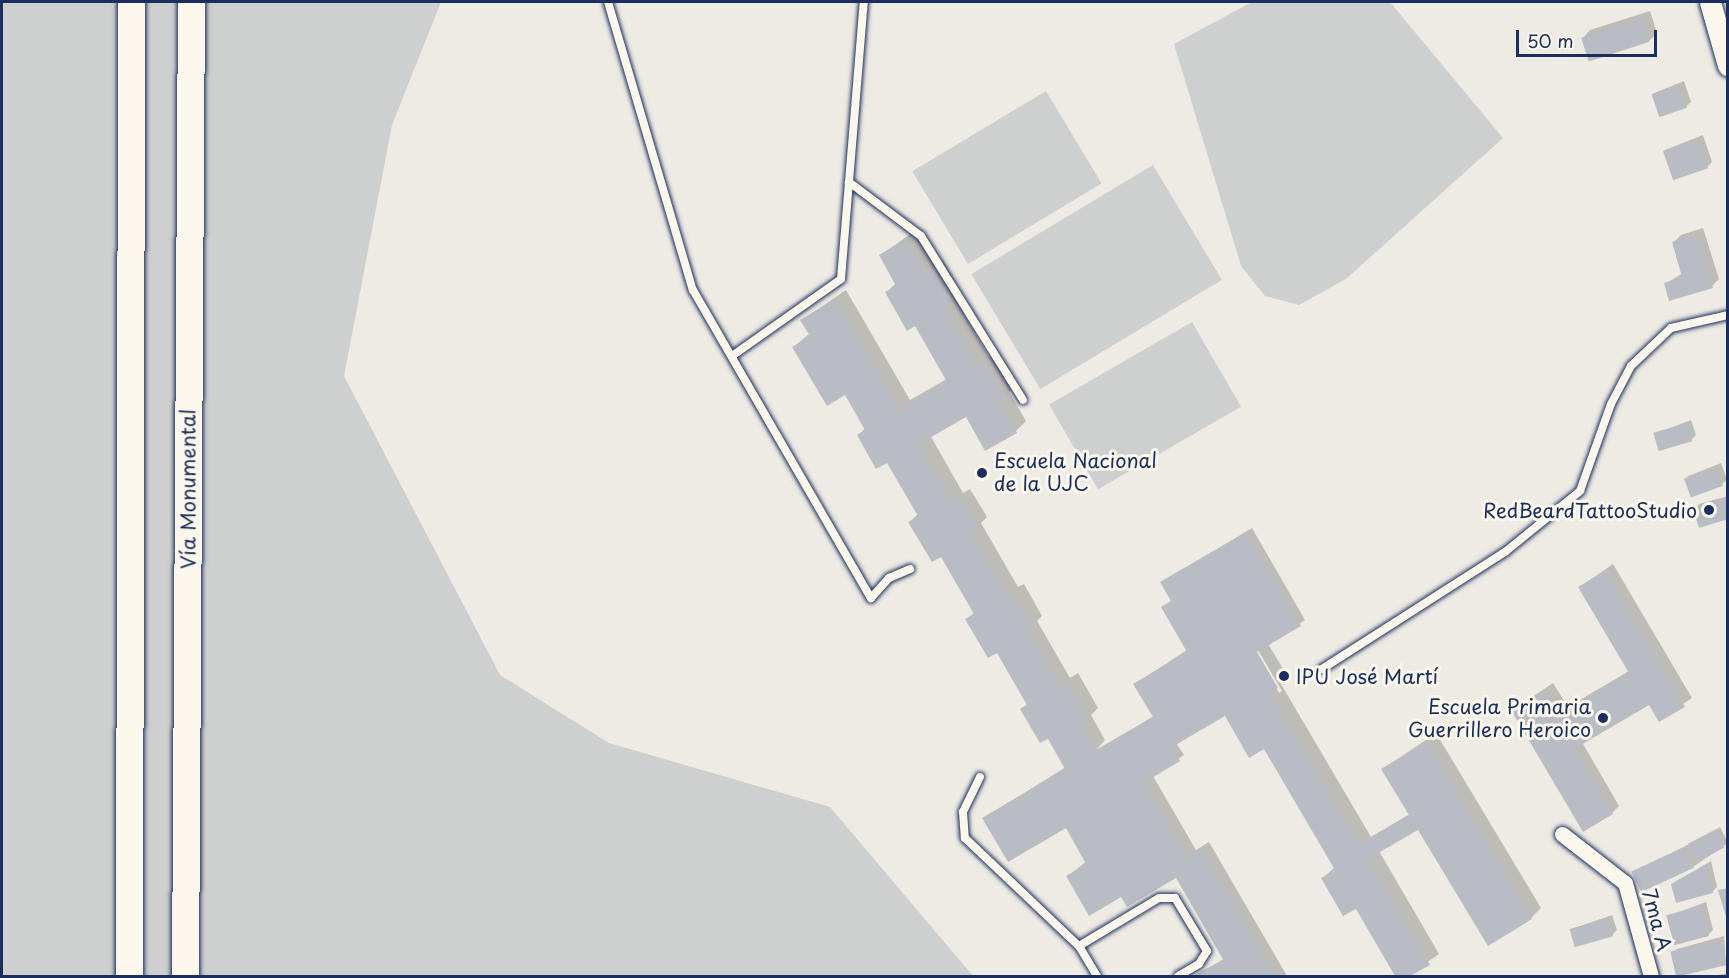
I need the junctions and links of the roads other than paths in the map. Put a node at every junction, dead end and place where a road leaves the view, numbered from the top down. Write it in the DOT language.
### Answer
graph roads {
  1 [pos="131,2"];
  2 [pos="191,2"];
  3 [pos="608,2"];
  4 [pos="864,2"];
  5 [pos="1710,2"];
  6 [pos="1728,65"];
  7 [pos="849,182"];
  8 [pos="1728,315"];
  9 [pos="732,356"];
  10 [pos="1023,400"];
  11 [pos="910,569"];
  12 [pos="1322,669"];
  13 [pos="980,777"];
  14 [pos="1562,834"];
  15 [pos="1079,946"];
  16 [pos="129,976"];
  17 [pos="185,976"];
  18 [pos="1097,976"];
  19 [pos="1178,976"];
  20 [pos="1651,976"];
  1 -- 16 [label="highway"];
  2 -- 17 [label="highway, Vía Monumental"];
  3 -- 9 [label="lane"];
  4 -- 7 [label="lane"];
  5 -- 6 [label="main road"];
  7 -- 9 [label="lane"];
  7 -- 10 [label="lane"];
  8 -- 12 [label="lane"];
  9 -- 11 [label="lane"];
  13 -- 15 [label="lane"];
  14 -- 20 [label="street, 7ma A"];
  15 -- 18 [label="lane"];
  15 -- 19 [label="lane"];
}
